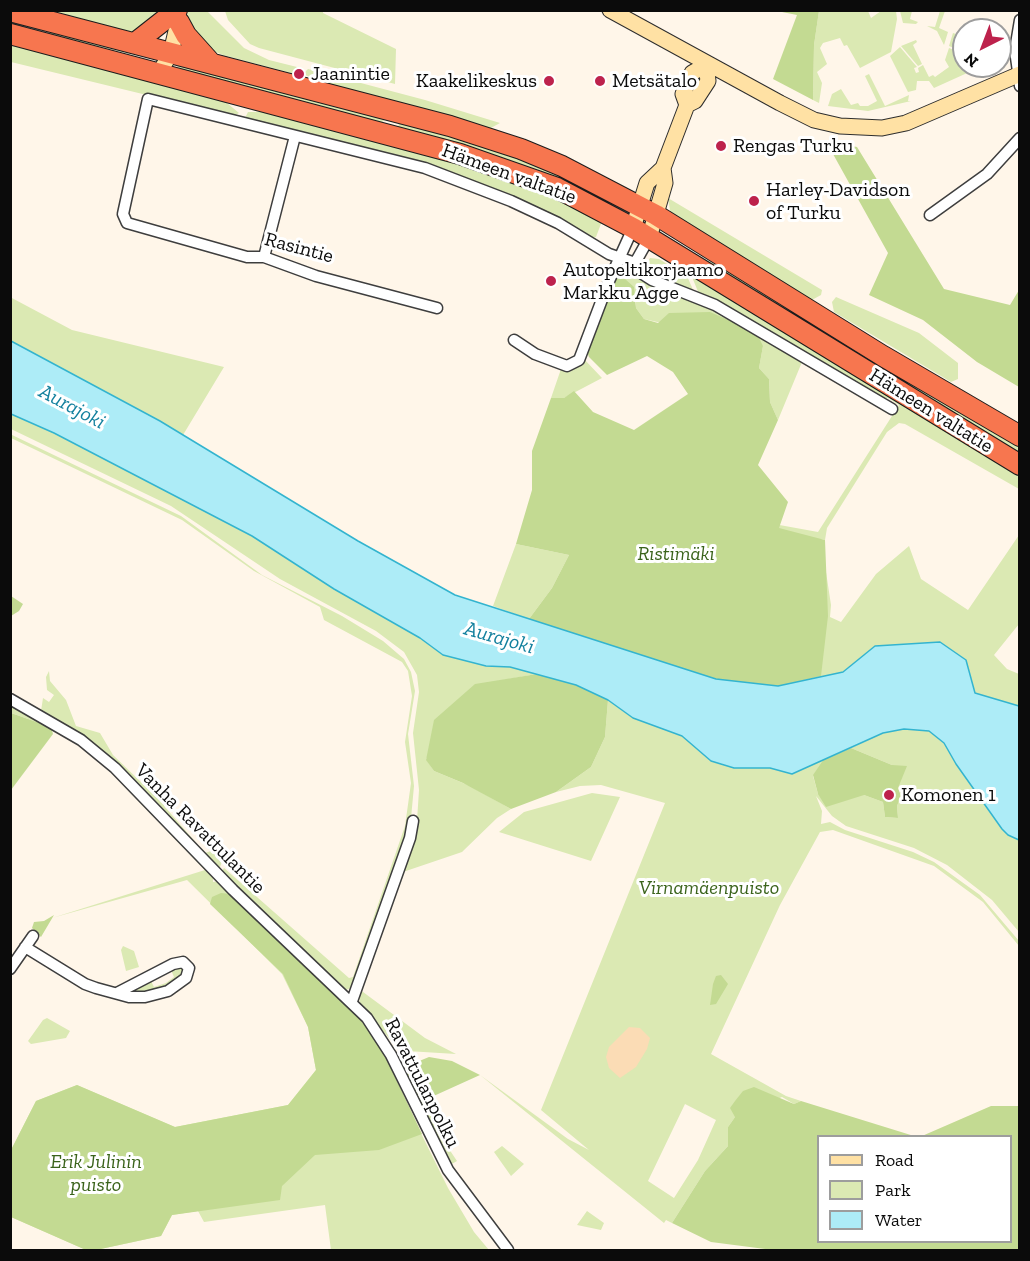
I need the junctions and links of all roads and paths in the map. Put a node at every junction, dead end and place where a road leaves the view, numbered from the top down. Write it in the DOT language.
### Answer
graph roads {
  1 [pos="610,10"];
  2 [pos="10,11"];
  3 [pos="179,13"];
  4 [pos="1020,20"];
  5 [pos="10,34"];
  6 [pos="135,44"];
  7 [pos="166,52"];
  8 [pos="212,64"];
  9 [pos="710,67"];
  10 [pos="159,74"];
  11 [pos="1019,78"];
  12 [pos="295,136"];
  13 [pos="1020,138"];
  14 [pos="647,210"];
  15 [pos="930,215"];
  16 [pos="641,233"];
  17 [pos="264,257"];
  18 [pos="619,259"];
  19 [pos="635,263"];
  20 [pos="436,308"];
  21 [pos="514,340"];
  22 [pos="892,409"];
  23 [pos="1020,436"];
  24 [pos="1020,465"];
  25 [pos="10,699"];
  26 [pos="412,821"];
  27 [pos="33,936"];
  28 [pos="26,947"];
  29 [pos="10,969"];
  30 [pos="117,993"];
  31 [pos="352,1001"];
  32 [pos="508,1251"];
  1 -- 9 [label="street"];
  2 -- 6 [label="highway, Hämeen valtatie"];
  3 -- 6 [label="highway"];
  3 -- 7 [label="street"];
  3 -- 8 [label="highway"];
  4 -- 11 [label="street"];
  5 -- 10 [label="highway, Hämeen valtatie"];
  6 -- 7 [label="highway, Hämeen valtatie"];
  7 -- 8 [label="highway, Hämeen valtatie"];
  7 -- 10 [label="street"];
  8 -- 14 [label="highway, Hämeen valtatie"];
  9 -- 11 [label="street"];
  9 -- 14 [label="street"];
  10 -- 16 [label="highway, Hämeen valtatie"];
  12 -- 17 [label="street"];
  12 -- 17 [label="street, Rasintie"];
  12 -- 18 [label="street"];
  13 -- 15 [label="street"];
  14 -- 16 [label="street"];
  14 -- 23 [label="highway, Hämeen valtatie"];
  16 -- 18 [label="street"];
  16 -- 19 [label="street"];
  16 -- 24 [label="highway, Hämeen valtatie"];
  17 -- 20 [label="street, Rasintie"];
  18 -- 19 [label="street"];
  18 -- 21 [label="street"];
  19 -- 22 [label="street"];
  25 -- 31 [label="street, Vanha Ravattulantie"];
  26 -- 31 [label="street"];
  27 -- 28 [label="street"];
  28 -- 29 [label="street"];
  28 -- 30 [label="street"];
  30 -- 30 [label="street"];
  31 -- 32 [label="street, Ravattulanpolku"];
}
